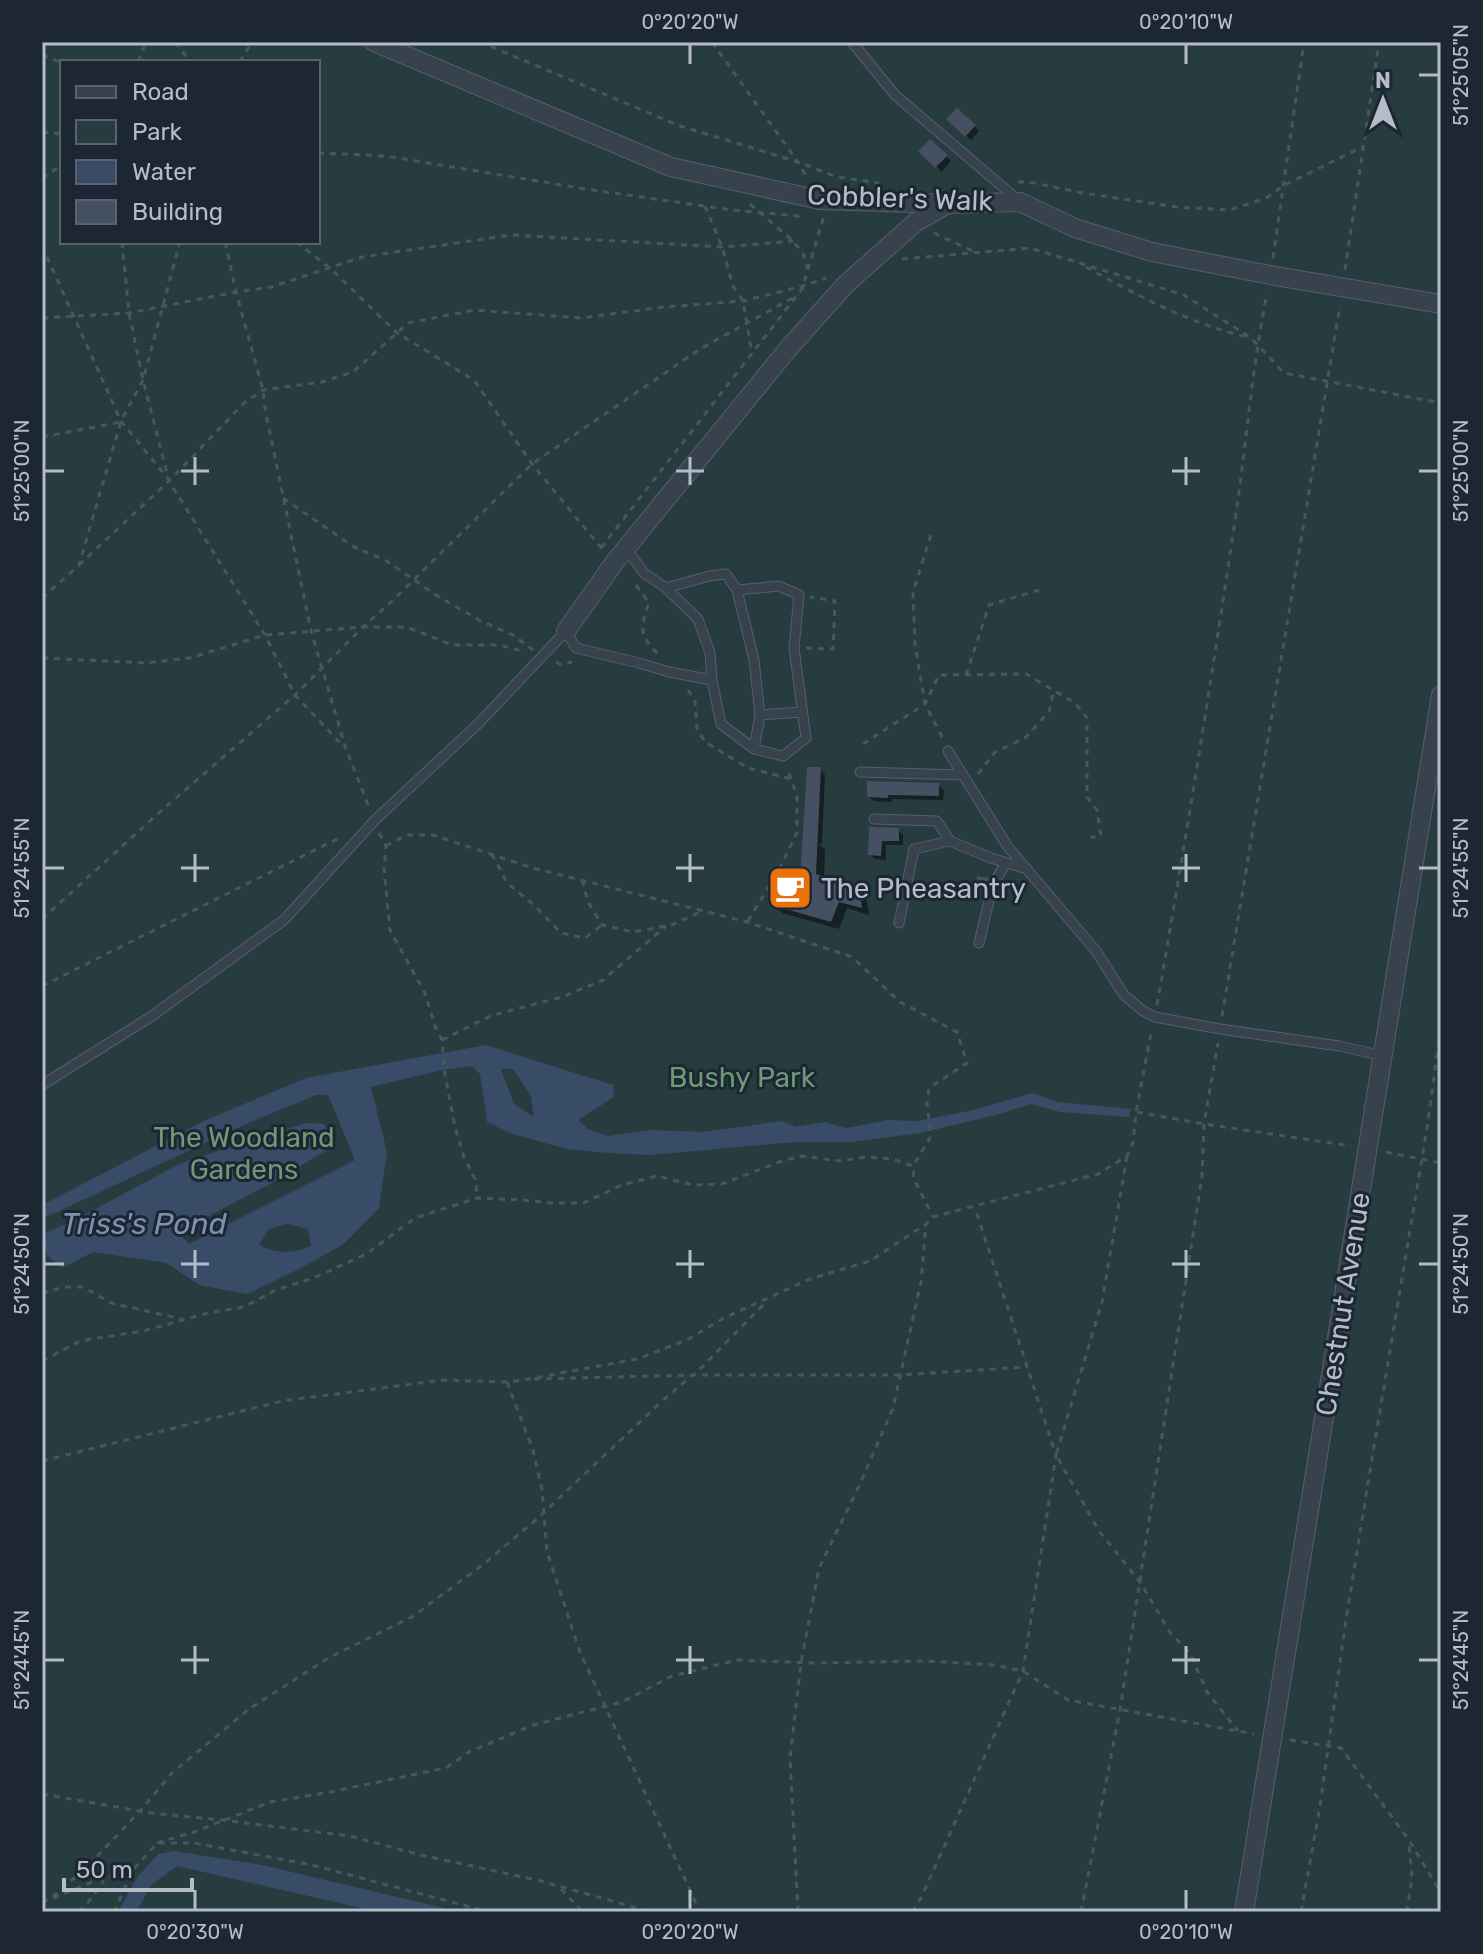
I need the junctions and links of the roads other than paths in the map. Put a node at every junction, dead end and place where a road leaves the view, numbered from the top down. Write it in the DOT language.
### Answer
graph roads {
  1 [pos="374,42"];
  2 [pos="852,42"];
  3 [pos="1020,202"];
  4 [pos="948,204"];
  5 [pos="1441,304"];
  6 [pos="626,548"];
  7 [pos="666,588"];
  8 [pos="737,590"];
  9 [pos="566,631"];
  10 [pos="712,680"];
  11 [pos="1441,695"];
  12 [pos="802,712"];
  13 [pos="760,715"];
  14 [pos="754,749"];
  15 [pos="948,751"];
  16 [pos="860,772"];
  17 [pos="963,775"];
  18 [pos="874,819"];
  19 [pos="950,841"];
  20 [pos="1006,863"];
  21 [pos="1027,869"];
  22 [pos="899,923"];
  23 [pos="979,943"];
  24 [pos="1384,1056"];
  25 [pos="42,1085"];
  26 [pos="1244,1912"];
  1 -- 4 [label="street, Cobbler's Walk"];
  2 -- 3 [label="lane"];
  3 -- 4 [label="street, Cobbler's Walk"];
  3 -- 5 [label="street, Cobbler's Walk"];
  4 -- 6 [label="street"];
  6 -- 7 [label="lane"];
  6 -- 9 [label="street"];
  7 -- 8 [label="lane"];
  7 -- 10 [label="lane"];
  8 -- 12 [label="lane"];
  8 -- 13 [label="lane"];
  9 -- 10 [label="lane"];
  9 -- 25 [label="lane"];
  10 -- 14 [label="lane"];
  11 -- 24 [label="street, Chestnut Avenue"];
  12 -- 13 [label="lane"];
  12 -- 14 [label="lane"];
  13 -- 14 [label="lane"];
  15 -- 17 [label="lane"];
  16 -- 17 [label="lane"];
  17 -- 21 [label="lane"];
  18 -- 19 [label="lane"];
  19 -- 20 [label="lane"];
  19 -- 22 [label="lane"];
  20 -- 21 [label="lane"];
  20 -- 23 [label="lane"];
  21 -- 24 [label="lane"];
  24 -- 26 [label="street, Chestnut Avenue"];
}
